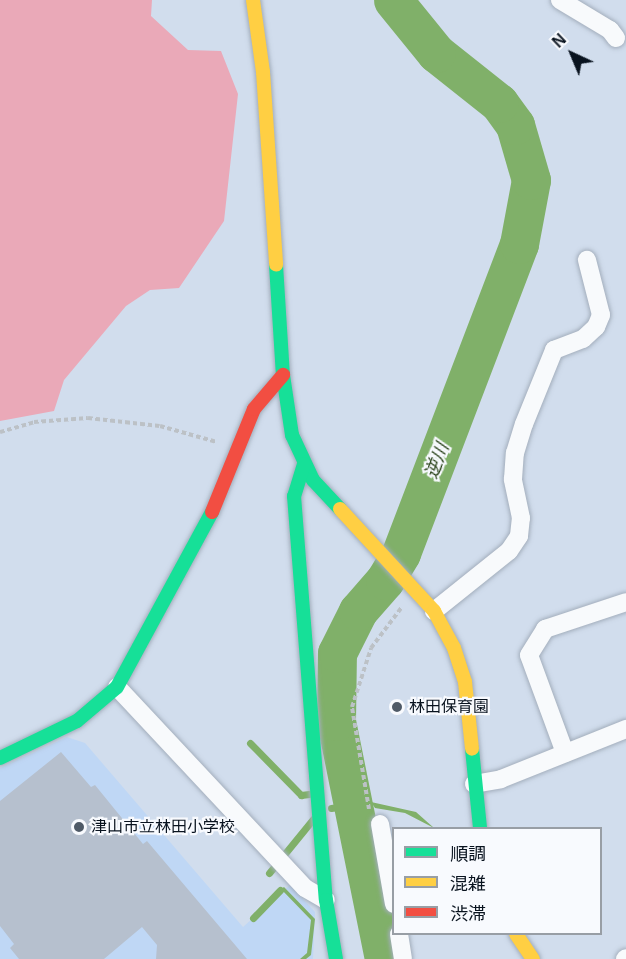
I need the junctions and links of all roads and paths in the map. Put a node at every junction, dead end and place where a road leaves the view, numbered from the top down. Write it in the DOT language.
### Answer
graph roads {
  1 [pos="253,0"];
  2 [pos="560,0"];
  3 [pos="616,38"];
  4 [pos="586,260"];
  5 [pos="283,375"];
  6 [pos="0,432"];
  7 [pos="238,447"];
  8 [pos="304,464"];
  9 [pos="416,590"];
  10 [pos="626,602"];
  11 [pos="434,611"];
  12 [pos="117,687"];
  13 [pos="626,729"];
  14 [pos="565,753"];
  15 [pos="0,758"];
  16 [pos="474,784"];
  17 [pos="380,824"];
  18 [pos="480,827"];
  19 [pos="392,898"];
  20 [pos="326,900"];
  21 [pos="399,935"];
  22 [pos="517,935"];
  23 [pos="336,959"];
  24 [pos="403,959"];
  25 [pos="533,959"];
  1 -- 5 [label="street"];
  2 -- 3 [label="street"];
  4 -- 11 [label="street"];
  5 -- 7 [label="street"];
  5 -- 8 [label="street"];
  6 -- 7 [label="path"];
  7 -- 12 [label="street"];
  8 -- 9 [label="street"];
  8 -- 20 [label="street"];
  9 -- 11 [label="street"];
  9 -- 17 [label="path"];
  10 -- 14 [label="street"];
  11 -- 16 [label="street"];
  12 -- 15 [label="street"];
  12 -- 20 [label="street"];
  13 -- 14 [label="street"];
  14 -- 16 [label="street"];
  16 -- 18 [label="street"];
  17 -- 19 [label="street"];
  20 -- 23 [label="street"];
  21 -- 24 [label="street"];
  22 -- 25 [label="street"];
}
